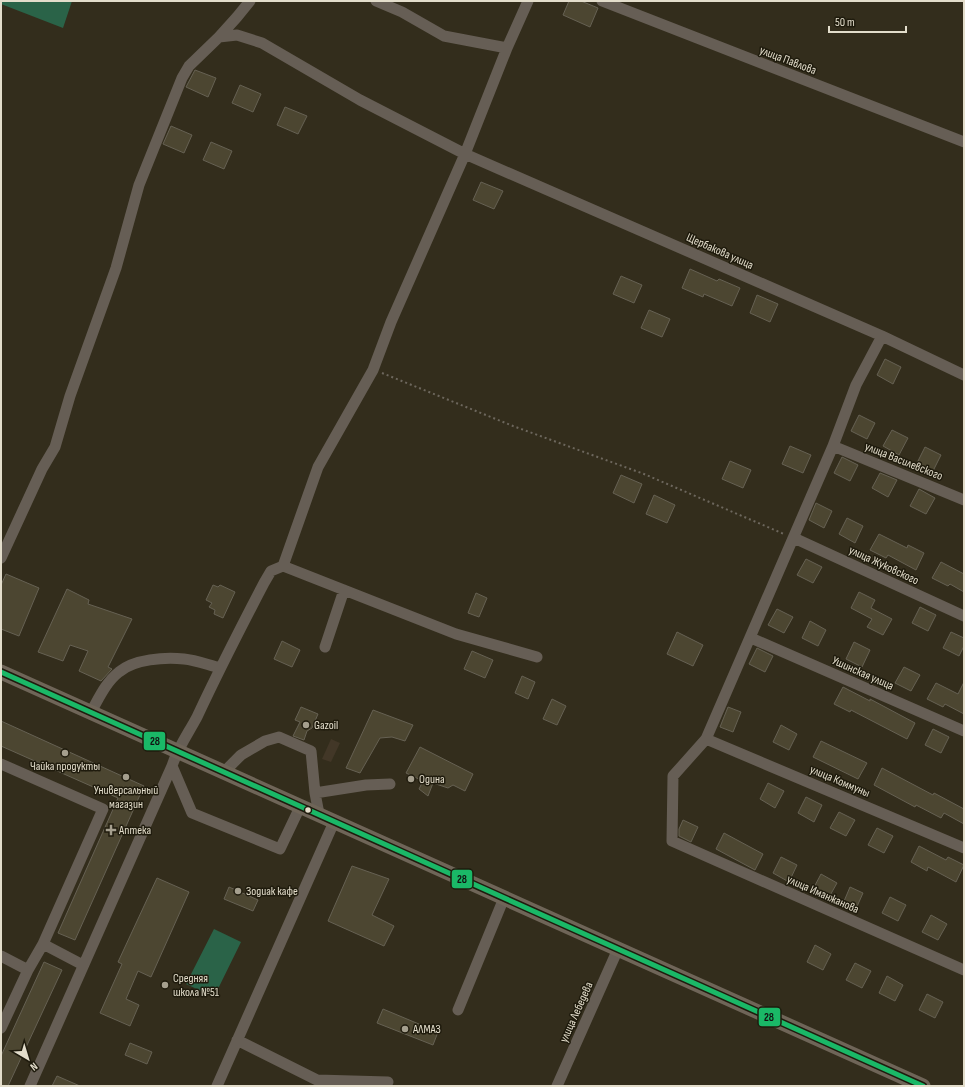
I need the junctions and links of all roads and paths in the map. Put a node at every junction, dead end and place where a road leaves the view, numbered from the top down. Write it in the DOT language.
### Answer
graph roads {
  1 [pos="250,1"];
  2 [pos="376,1"];
  3 [pos="528,1"];
  4 [pos="602,1"];
  5 [pos="219,37"];
  6 [pos="507,48"];
  7 [pos="964,142"];
  8 [pos="465,154"];
  9 [pos="882,336"];
  10 [pos="373,370"];
  11 [pos="964,374"];
  12 [pos="834,446"];
  13 [pos="964,500"];
  14 [pos="794,538"];
  15 [pos="1,558"];
  16 [pos="283,566"];
  17 [pos="344,590"];
  18 [pos="964,616"];
  19 [pos="751,638"];
  20 [pos="325,647"];
  21 [pos="537,657"];
  22 [pos="220,668"];
  23 [pos="1,672"];
  24 [pos="91,712"];
  25 [pos="964,731"];
  26 [pos="706,739"];
  27 [pos="177,751"];
  28 [pos="1,764"];
  29 [pos="172,766"];
  30 [pos="224,772"];
  31 [pos="390,784"];
  32 [pos="315,793"];
  33 [pos="300,807"];
  34 [pos="319,814"];
  35 [pos="334,822"];
  36 [pos="964,848"];
  37 [pos="504,898"];
  38 [pos="43,944"];
  39 [pos="618,949"];
  40 [pos="1,956"];
  41 [pos="83,965"];
  42 [pos="28,970"];
  43 [pos="964,970"];
  44 [pos="458,1010"];
  45 [pos="1,1028"];
  46 [pos="237,1040"];
  47 [pos="389,1085"];
  48 [pos="30,1086"];
  49 [pos="217,1086"];
  50 [pos="557,1086"];
  51 [pos="923,1086"];
  1 -- 5 [label="street"];
  2 -- 6 [label="street"];
  3 -- 6 [label="street"];
  4 -- 7 [label="street, улица Павлова"];
  5 -- 8 [label="street, Щербакова улица"];
  5 -- 15 [label="street"];
  6 -- 8 [label="street"];
  8 -- 9 [label="street, Щербакова улица"];
  8 -- 10 [label="street"];
  9 -- 11 [label="street, Щербакова улица"];
  9 -- 12 [label="street"];
  10 -- 14 [label="path"];
  10 -- 16 [label="street"];
  12 -- 13 [label="street, улица Василевского"];
  12 -- 14 [label="street"];
  14 -- 18 [label="street, улица Жуковского"];
  14 -- 19 [label="street"];
  16 -- 17 [label="street"];
  16 -- 22 [label="street"];
  17 -- 20 [label="street"];
  17 -- 21 [label="street"];
  19 -- 25 [label="street, Ушинская улица"];
  19 -- 26 [label="street"];
  22 -- 24 [label="street"];
  22 -- 27 [label="street"];
  23 -- 24 [label="main road"];
  24 -- 27 [label="main road"];
  26 -- 36 [label="street, улица Коммуны"];
  26 -- 43 [label="street, улица Иманжанова"];
  27 -- 29 [label="street"];
  27 -- 30 [label="main road"];
  28 -- 38 [label="street"];
  29 -- 33 [label="street"];
  29 -- 41 [label="street"];
  30 -- 32 [label="street"];
  30 -- 33 [label="main road"];
  31 -- 32 [label="street"];
  32 -- 34 [label="street"];
  33 -- 34 [label="main road"];
  34 -- 35 [label="main road"];
  35 -- 37 [label="main road"];
  35 -- 46 [label="street"];
  37 -- 39 [label="main road"];
  37 -- 44 [label="street"];
  38 -- 41 [label="street"];
  38 -- 42 [label="street"];
  39 -- 50 [label="street, улица Лебедева"];
  39 -- 51 [label="main road"];
  40 -- 42 [label="street"];
  41 -- 48 [label="street"];
  42 -- 45 [label="street"];
  46 -- 47 [label="street"];
  46 -- 49 [label="street"];
}
